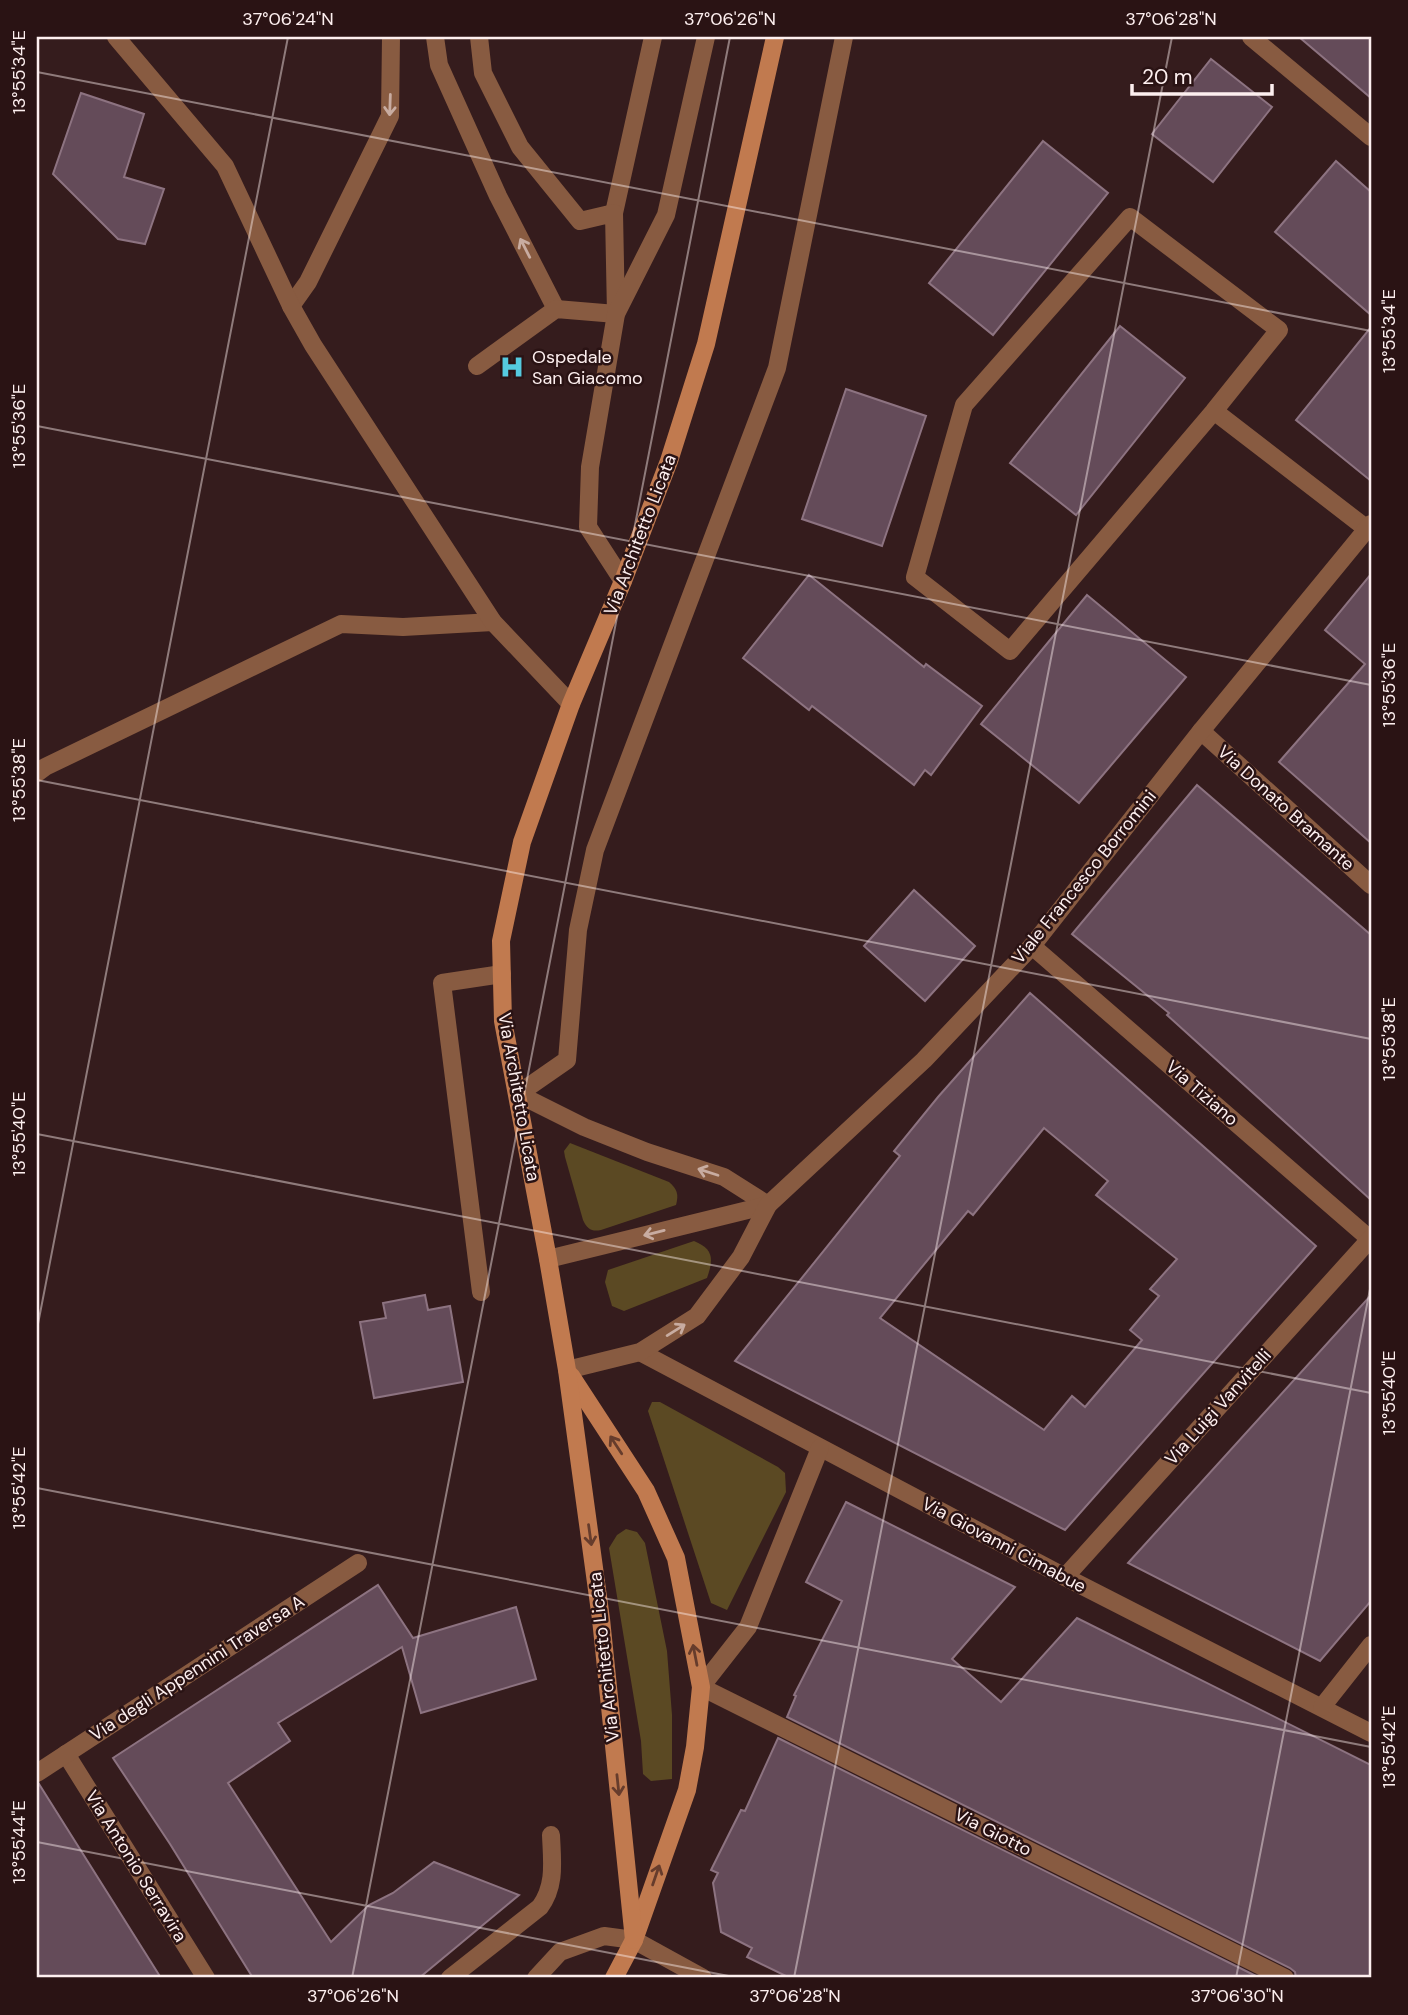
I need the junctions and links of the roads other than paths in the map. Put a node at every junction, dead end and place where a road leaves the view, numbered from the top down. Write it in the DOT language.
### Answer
graph roads {
  1 [pos="116,37"];
  2 [pos="391,37"];
  3 [pos="435,37"];
  4 [pos="480,37"];
  5 [pos="653,37"];
  6 [pos="706,37"];
  7 [pos="775,37"];
  8 [pos="844,37"];
  9 [pos="1251,37"];
  10 [pos="1371,137"];
  11 [pos="614,213"];
  12 [pos="291,306"];
  13 [pos="556,309"];
  14 [pos="616,314"];
  15 [pos="477,366"];
  16 [pos="1214,411"];
  17 [pos="1370,528"];
  18 [pos="623,581"];
  19 [pos="493,622"];
  20 [pos="571,704"];
  21 [pos="1201,731"];
  22 [pos="40,768"];
  23 [pos="1371,885"];
  24 [pos="1032,946"];
  25 [pos="502,974"];
  26 [pos="518,1094"];
  27 [pos="768,1205"];
  28 [pos="1371,1239"];
  29 [pos="548,1259"];
  30 [pos="481,1292"];
  31 [pos="640,1352"];
  32 [pos="567,1370"];
  33 [pos="820,1448"];
  34 [pos="358,1563"];
  35 [pos="1065,1577"];
  36 [pos="1371,1645"];
  37 [pos="701,1687"];
  38 [pos="1321,1707"];
  39 [pos="1371,1733"];
  40 [pos="66,1754"];
  41 [pos="37,1773"];
  42 [pos="551,1835"];
  43 [pos="634,1940"];
  44 [pos="206,1978"];
  45 [pos="450,1978"];
  46 [pos="537,1978"];
  47 [pos="614,1978"];
  48 [pos="703,1978"];
  49 [pos="1285,1978"];
  1 -- 12 [label="street"];
  2 -- 12 [label="street, one-way"];
  13 -- 3 [label="street, one-way"];
  4 -- 11 [label="street"];
  5 -- 11 [label="street"];
  6 -- 14 [label="street"];
  7 -- 18 [label="street, Via Architetto Licata"];
  8 -- 26 [label="street"];
  9 -- 10 [label="street"];
  11 -- 14 [label="street"];
  12 -- 19 [label="street"];
  13 -- 14 [label="street"];
  13 -- 15 [label="street"];
  14 -- 18 [label="street"];
  16 -- 16 [label="street"];
  16 -- 17 [label="street"];
  17 -- 21 [label="street, Viale Francesco Borromini"];
  18 -- 20 [label="street, Via Architetto Licata"];
  19 -- 20 [label="street"];
  19 -- 22 [label="street"];
  20 -- 25 [label="street, Via Architetto Licata"];
  21 -- 23 [label="street, Via Donato Bramante"];
  21 -- 24 [label="street, Viale Francesco Borromini"];
  24 -- 27 [label="street, Viale Francesco Borromini"];
  24 -- 28 [label="street, Via Tiziano"];
  25 -- 26 [label="street, Via Architetto Licata"];
  25 -- 30 [label="street"];
  27 -- 26 [label="street, one-way"];
  26 -- 29 [label="street, Via Architetto Licata"];
  27 -- 29 [label="street, one-way"];
  31 -- 27 [label="street, one-way"];
  28 -- 35 [label="street, Via Luigi Vanvitelli"];
  29 -- 32 [label="street, Via Architetto Licata"];
  31 -- 32 [label="street"];
  31 -- 33 [label="street, Via Giovanni Cimabue"];
  37 -- 32 [label="street, one-way"];
  32 -- 43 [label="street, Via Architetto Licata, one-way"];
  33 -- 35 [label="street, Via Giovanni Cimabue"];
  33 -- 37 [label="street"];
  34 -- 40 [label="street, Via degli Appennini Traversa A"];
  35 -- 38 [label="street, Via Giovanni Cimabue"];
  36 -- 38 [label="street"];
  43 -- 37 [label="street, one-way"];
  37 -- 49 [label="street, Via Giotto"];
  38 -- 39 [label="street, Via Giovanni Cimabue"];
  40 -- 41 [label="street, Via degli Appennini Traversa A"];
  40 -- 44 [label="street, Via Antonio Serravira"];
  42 -- 45 [label="street"];
  43 -- 46 [label="street"];
  43 -- 47 [label="street"];
  43 -- 48 [label="street"];
}
